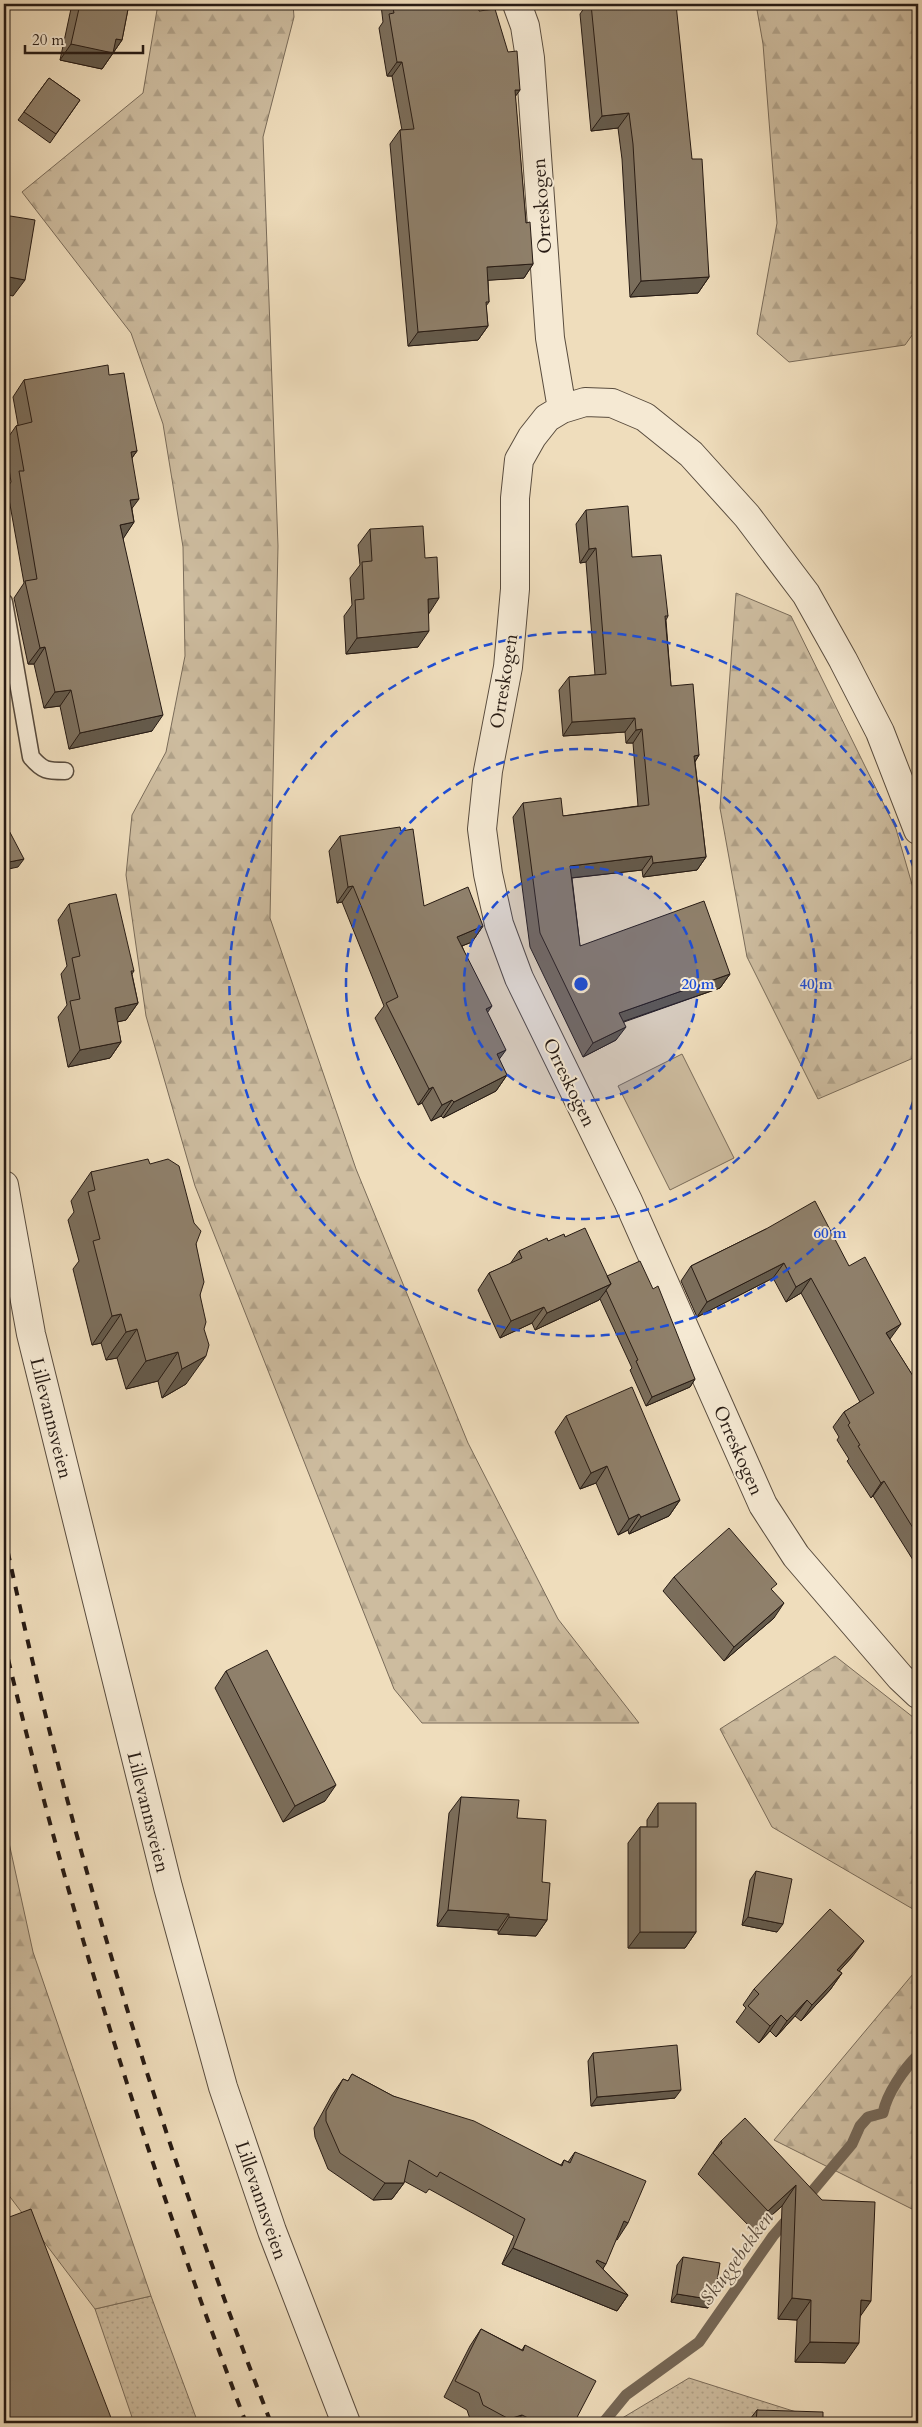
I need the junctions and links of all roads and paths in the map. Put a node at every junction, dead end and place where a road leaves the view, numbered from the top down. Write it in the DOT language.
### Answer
graph roads {
  1 [pos="517,4"];
  2 [pos="562,408"];
  3 [pos="4,602"];
  4 [pos="65,771"];
  5 [pos="918,830"];
  6 [pos="4,1185"];
  7 [pos="918,1694"];
  8 [pos="346,2423"];
  1 -- 2 [label="street, Orreskogen"];
  2 -- 5 [label="street, Orreskogen"];
  2 -- 7 [label="street, Orreskogen"];
  3 -- 4 [label="lane"];
  6 -- 8 [label="street, Lillevannsveien"];
}
